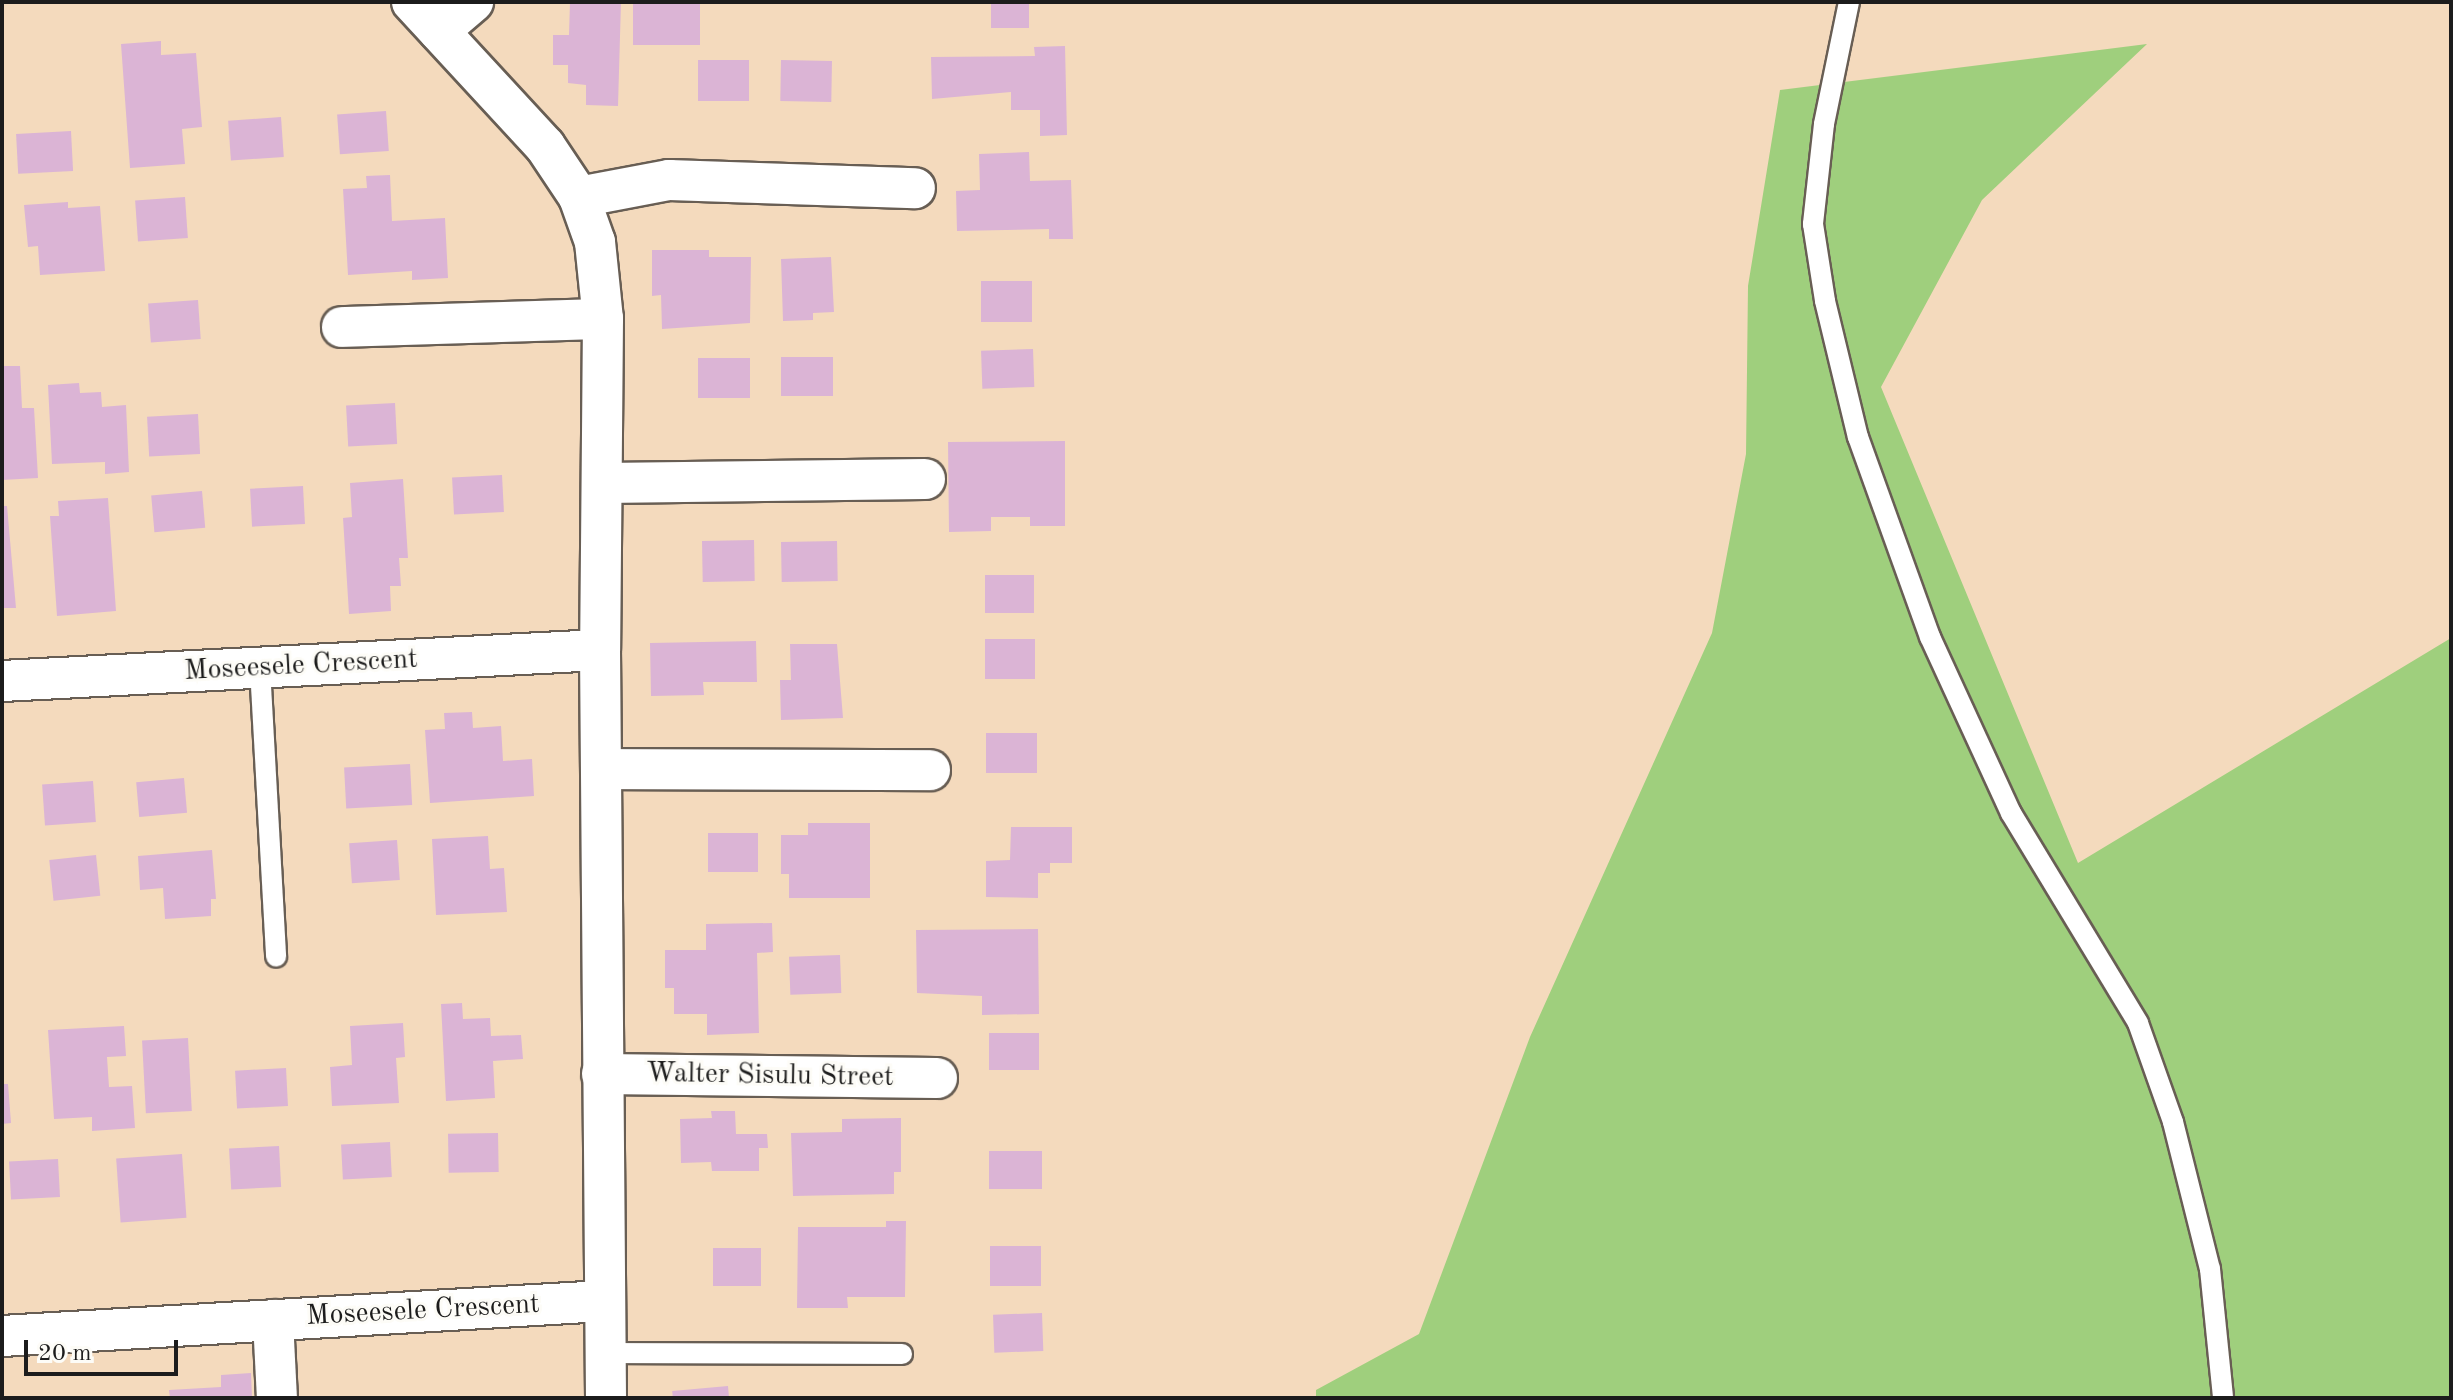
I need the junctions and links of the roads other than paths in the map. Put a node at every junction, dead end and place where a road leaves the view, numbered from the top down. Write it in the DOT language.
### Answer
graph roads {
  1 [pos="412,2"];
  2 [pos="473,2"];
  3 [pos="1849,2"];
  4 [pos="439,31"];
  5 [pos="915,188"];
  6 [pos="579,197"];
  7 [pos="603,319"];
  8 [pos="342,327"];
  9 [pos="925,479"];
  10 [pos="604,483"];
  11 [pos="600,650"];
  12 [pos="260,668"];
  13 [pos="2,681"];
  14 [pos="601,769"];
  15 [pos="930,770"];
  16 [pos="276,957"];
  17 [pos="602,1074"];
  18 [pos="937,1078"];
  19 [pos="604,1301"];
  20 [pos="273,1320"];
  21 [pos="2,1336"];
  22 [pos="605,1353"];
  23 [pos="902,1354"];
  24 [pos="277,1398"];
  25 [pos="606,1398"];
  26 [pos="2223,1398"];
  1 -- 4 [label="street"];
  2 -- 4 [label="street"];
  3 -- 26 [label="lane"];
  4 -- 6 [label="street"];
  5 -- 6 [label="street"];
  6 -- 7 [label="street"];
  7 -- 8 [label="street"];
  7 -- 10 [label="street"];
  9 -- 10 [label="street"];
  10 -- 11 [label="street"];
  11 -- 12 [label="street, Moseesele Crescent"];
  11 -- 14 [label="street"];
  12 -- 13 [label="street, Moseesele Crescent"];
  12 -- 16 [label="lane"];
  14 -- 15 [label="street"];
  14 -- 17 [label="street"];
  17 -- 18 [label="street, Walter Sisulu Street"];
  17 -- 19 [label="street"];
  19 -- 20 [label="street, Moseesele Crescent"];
  19 -- 22 [label="street"];
  20 -- 21 [label="street, Moseesele Crescent"];
  20 -- 24 [label="street"];
  22 -- 23 [label="lane"];
  22 -- 25 [label="street"];
}
